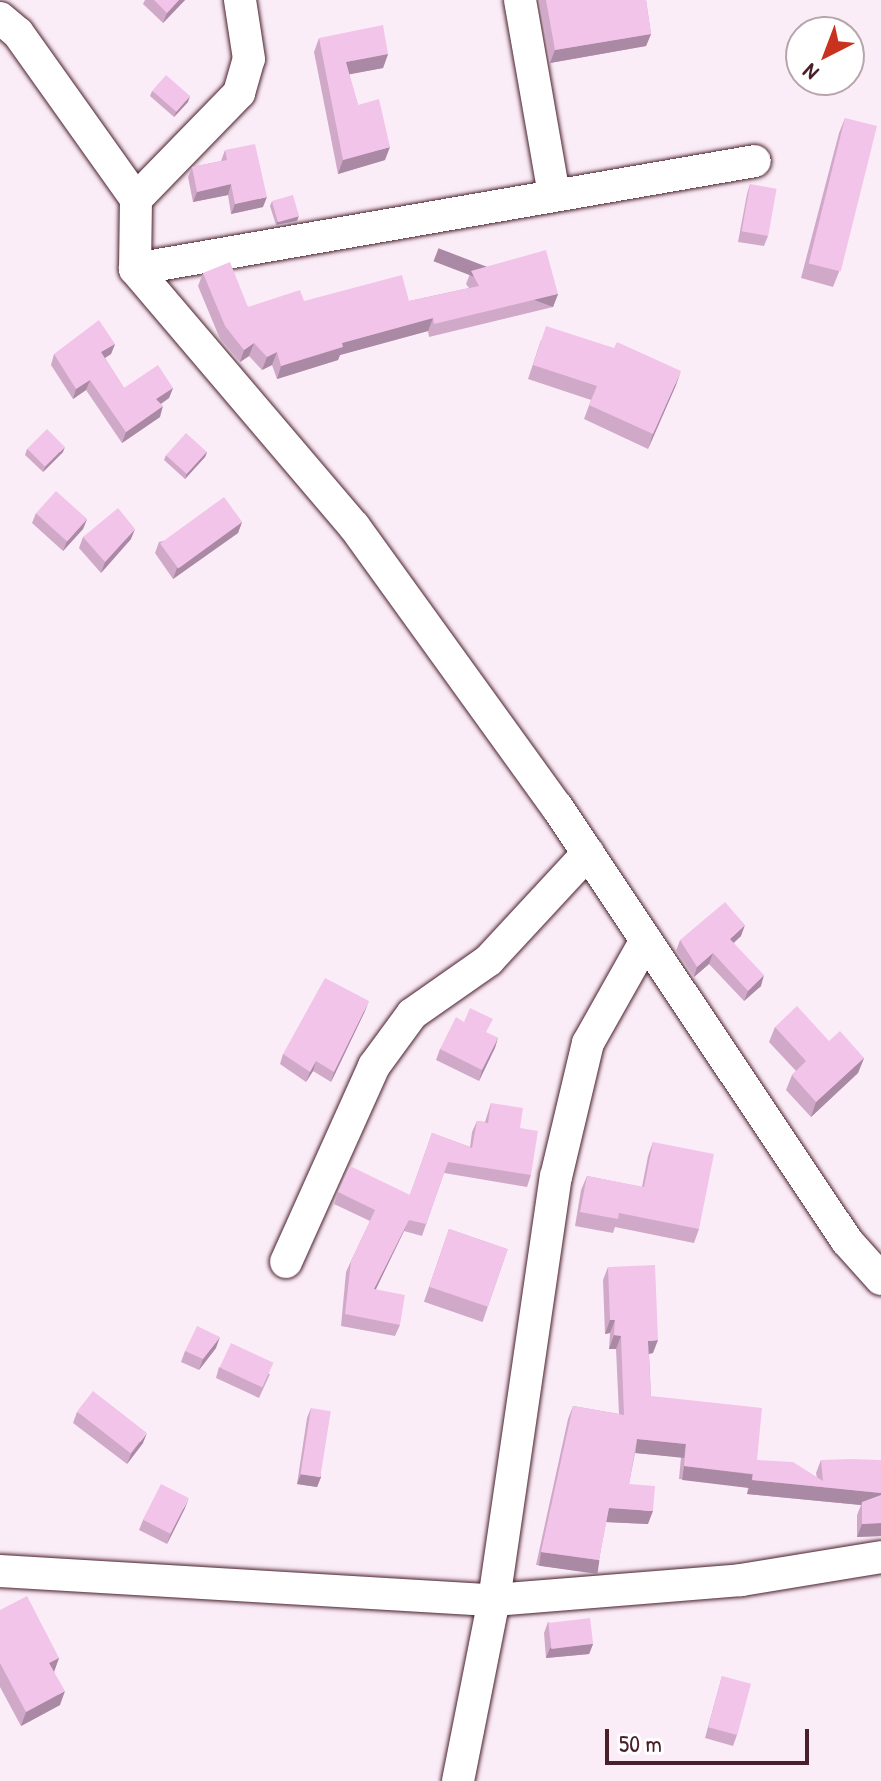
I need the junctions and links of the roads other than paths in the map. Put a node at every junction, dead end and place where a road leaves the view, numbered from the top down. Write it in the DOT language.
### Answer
graph roads {
  1 [pos="240,0"];
  2 [pos="520,0"];
  3 [pos="0,18"];
  4 [pos="755,161"];
  5 [pos="554,194"];
  6 [pos="136,199"];
  7 [pos="135,269"];
  8 [pos="588,853"];
  9 [pos="646,940"];
  10 [pos="286,1262"];
  11 [pos="881,1279"];
  12 [pos="881,1557"];
  13 [pos="0,1571"];
  14 [pos="494,1600"];
  15 [pos="458,1781"];
  1 -- 6 [label="street"];
  2 -- 5 [label="street"];
  3 -- 6 [label="street"];
  4 -- 5 [label="street"];
  5 -- 7 [label="street"];
  6 -- 7 [label="street"];
  7 -- 8 [label="street"];
  8 -- 9 [label="street"];
  8 -- 10 [label="street"];
  9 -- 11 [label="street"];
  9 -- 14 [label="street"];
  12 -- 14 [label="street"];
  13 -- 14 [label="street"];
  14 -- 15 [label="street"];
}
